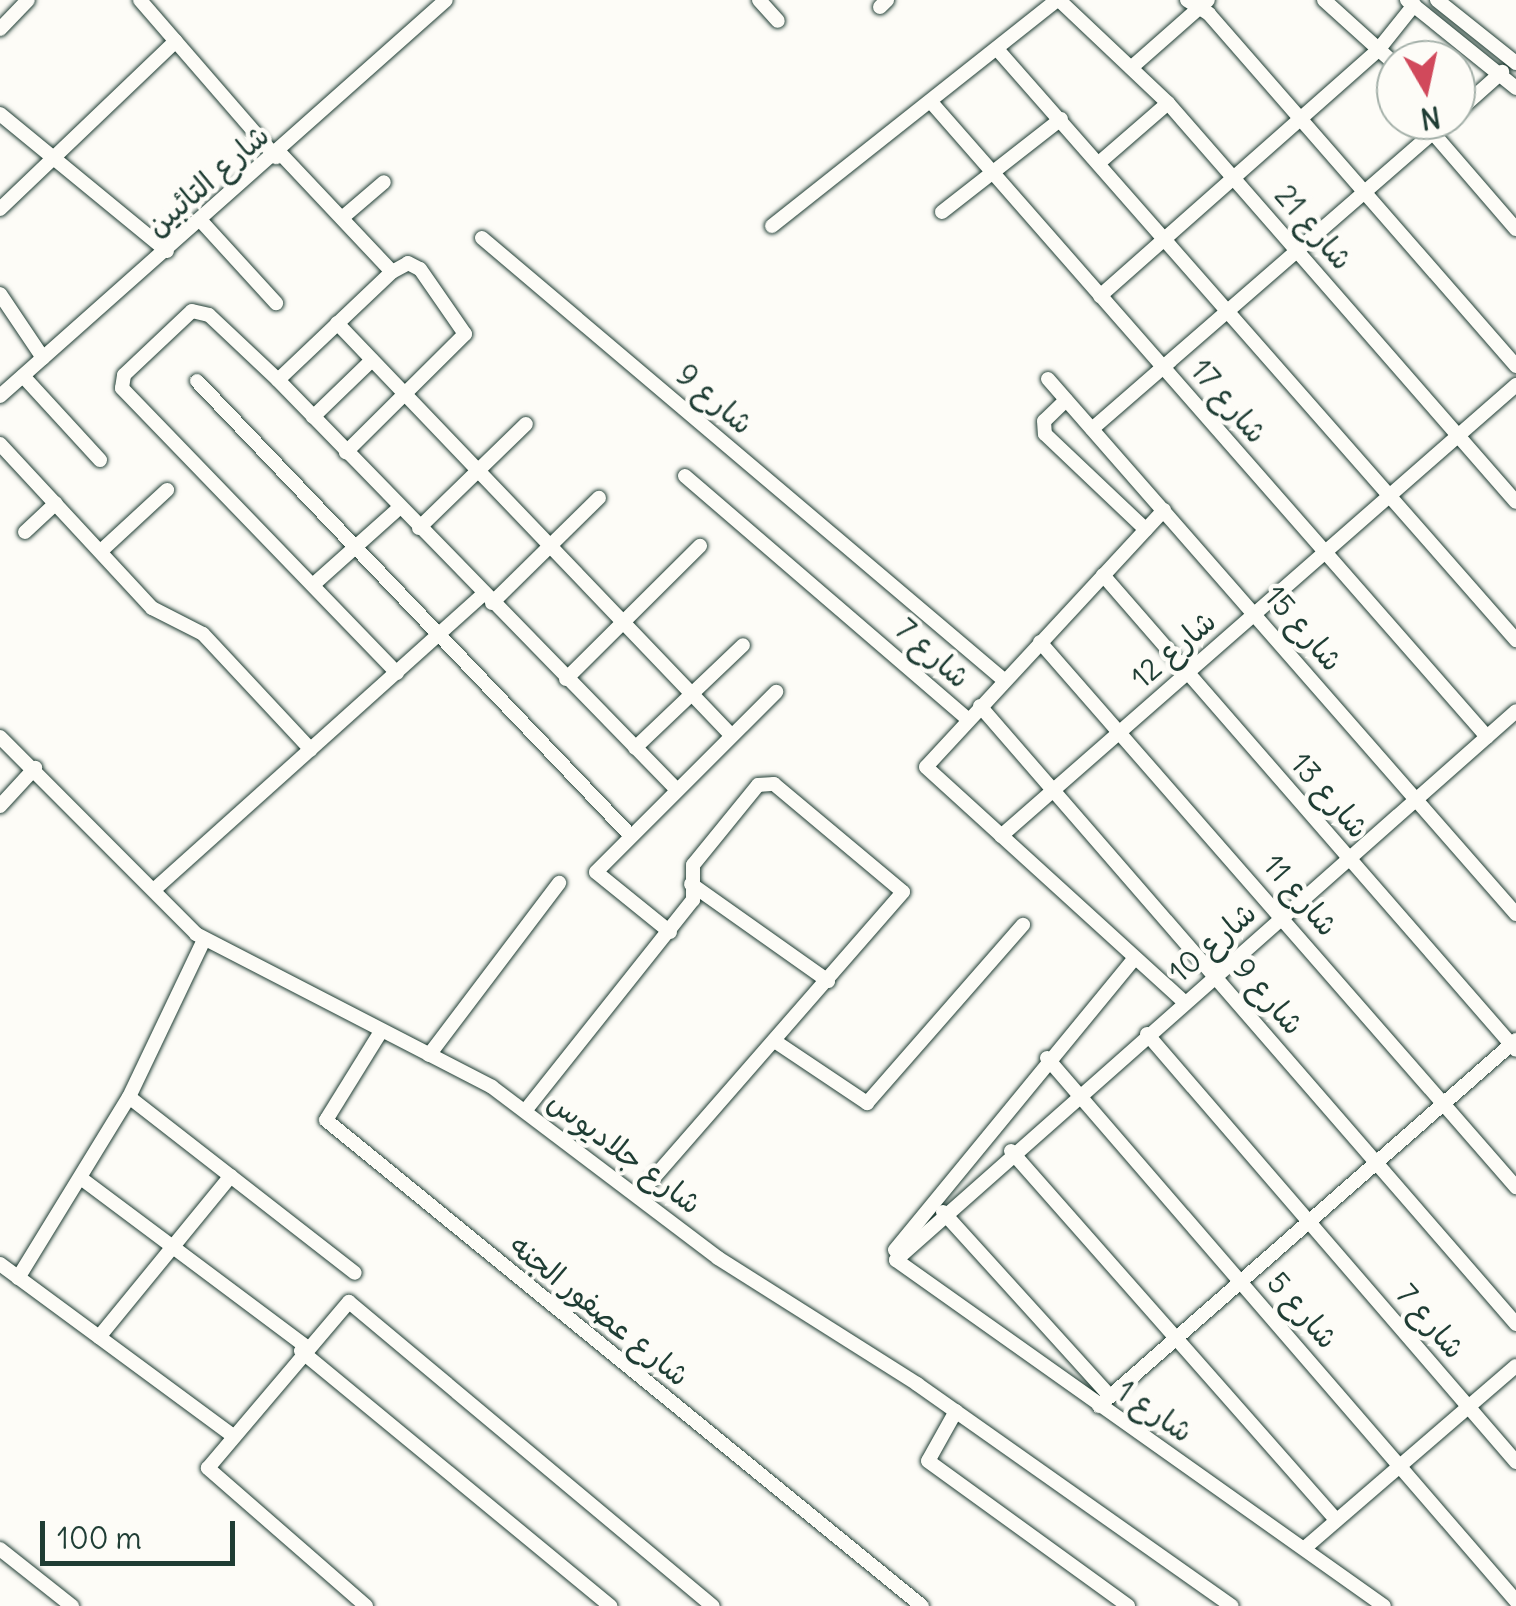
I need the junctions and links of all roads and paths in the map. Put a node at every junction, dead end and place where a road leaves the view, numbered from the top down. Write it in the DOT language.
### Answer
graph roads {
  1 [pos="28,0"];
  2 [pos="140,0"];
  3 [pos="446,0"];
  4 [pos="759,0"];
  5 [pos="1058,0"];
  6 [pos="1324,0"];
  7 [pos="1437,0"];
  8 [pos="1198,2"];
  9 [pos="1410,2"];
  10 [pos="778,21"];
  11 [pos="0,29"];
  12 [pos="1385,40"];
  13 [pos="176,41"];
  14 [pos="997,48"];
  15 [pos="1376,48"];
  16 [pos="1376,52"];
  17 [pos="1514,57"];
  18 [pos="1132,67"];
  19 [pos="1502,72"];
  20 [pos="1516,88"];
  21 [pos="1476,95"];
  22 [pos="931,102"];
  23 [pos="1168,104"];
  24 [pos="0,114"];
  25 [pos="1061,119"];
  26 [pos="1302,119"];
  27 [pos="1424,140"];
  28 [pos="1440,140"];
  29 [pos="278,155"];
  30 [pos="54,162"];
  31 [pos="1100,162"];
  32 [pos="992,172"];
  33 [pos="1235,178"];
  34 [pos="384,182"];
  35 [pos="1365,192"];
  36 [pos="0,209"];
  37 [pos="942,212"];
  38 [pos="342,218"];
  39 [pos="202,222"];
  40 [pos="772,226"];
  41 [pos="1516,229"];
  42 [pos="1168,237"];
  43 [pos="482,238"];
  44 [pos="1298,250"];
  45 [pos="167,252"];
  46 [pos="392,272"];
  47 [pos="0,294"];
  48 [pos="1100,296"];
  49 [pos="276,303"];
  50 [pos="1230,309"];
  51 [pos="336,323"];
  52 [pos="43,358"];
  53 [pos="372,360"];
  54 [pos="1516,366"];
  55 [pos="1163,367"];
  56 [pos="23,376"];
  57 [pos="278,380"];
  58 [pos="1048,380"];
  59 [pos="197,381"];
  60 [pos="1516,385"];
  61 [pos="0,396"];
  62 [pos="406,396"];
  63 [pos="1066,400"];
  64 [pos="314,417"];
  65 [pos="526,424"];
  66 [pos="1092,429"];
  67 [pos="1458,435"];
  68 [pos="0,444"];
  69 [pos="346,452"];
  70 [pos="100,460"];
  71 [pos="476,468"];
  72 [pos="685,476"];
  73 [pos="167,490"];
  74 [pos="1391,494"];
  75 [pos="599,498"];
  76 [pos="1516,502"];
  77 [pos="56,503"];
  78 [pos="400,508"];
  79 [pos="1164,510"];
  80 [pos="419,528"];
  81 [pos="1146,530"];
  82 [pos="25,532"];
  83 [pos="551,544"];
  84 [pos="356,546"];
  85 [pos="700,546"];
  86 [pos="101,551"];
  87 [pos="1325,552"];
  88 [pos="1103,575"];
  89 [pos="314,584"];
  90 [pos="488,598"];
  91 [pos="1255,614"];
  92 [pos="623,620"];
  93 [pos="440,634"];
  94 [pos="1516,640"];
  95 [pos="1040,642"];
  96 [pos="743,646"];
  97 [pos="1188,672"];
  98 [pos="397,673"];
  99 [pos="566,678"];
  100 [pos="1004,680"];
  101 [pos="776,692"];
  102 [pos="693,693"];
  103 [pos="980,706"];
  104 [pos="1516,712"];
  105 [pos="968,719"];
  106 [pos="1121,730"];
  107 [pos="0,736"];
  108 [pos="732,736"];
  109 [pos="1486,737"];
  110 [pos="634,748"];
  111 [pos="311,750"];
  112 [pos="36,768"];
  113 [pos="677,790"];
  114 [pos="1053,790"];
  115 [pos="1416,799"];
  116 [pos="0,806"];
  117 [pos="630,835"];
  118 [pos="1001,836"];
  119 [pos="1348,858"];
  120 [pos="559,883"];
  121 [pos="691,884"];
  122 [pos="157,887"];
  123 [pos="1516,914"];
  124 [pos="1282,916"];
  125 [pos="1023,925"];
  126 [pos="670,932"];
  127 [pos="204,940"];
  128 [pos="1134,958"];
  129 [pos="1215,975"];
  130 [pos="828,981"];
  131 [pos="1184,1002"];
  132 [pos="380,1034"];
  133 [pos="1148,1034"];
  134 [pos="776,1042"];
  135 [pos="1514,1045"];
  136 [pos="428,1055"];
  137 [pos="1047,1058"];
  138 [pos="1078,1094"];
  139 [pos="129,1096"];
  140 [pos="1444,1103"];
  141 [pos="525,1111"];
  142 [pos="1011,1151"];
  143 [pos="1376,1162"];
  144 [pos="231,1176"];
  145 [pos="82,1179"];
  146 [pos="1516,1187"];
  147 [pos="639,1195"];
  148 [pos="943,1212"];
  149 [pos="1308,1222"];
  150 [pos="174,1248"];
  151 [pos="896,1260"];
  152 [pos="0,1264"];
  153 [pos="355,1273"];
  154 [pos="18,1278"];
  155 [pos="1241,1281"];
  156 [pos="1516,1324"];
  157 [pos="99,1338"];
  158 [pos="1176,1338"];
  159 [pos="303,1348"];
  160 [pos="1516,1366"];
  161 [pos="1105,1401"];
  162 [pos="1468,1407"];
  163 [pos="956,1411"];
  164 [pos="231,1434"];
  165 [pos="1516,1462"];
  166 [pos="1402,1465"];
  167 [pos="1336,1520"];
  168 [pos="1306,1547"];
  169 [pos="0,1549"];
  170 [pos="1516,1600"];
  171 [pos="72,1606"];
  172 [pos="366,1606"];
  173 [pos="610,1606"];
  174 [pos="713,1606"];
  175 [pos="922,1606"];
  176 [pos="1128,1606"];
  177 [pos="1232,1606"];
  178 [pos="1384,1606"];
  1 -- 11 [label="street"];
  2 -- 13 [label="street"];
  3 -- 29 [label="street, شارع التائبين"];
  4 -- 10 [label="street"];
  5 -- 14 [label="street"];
  5 -- 18 [label="street, شارع 21"];
  6 -- 15 [label="street"];
  7 -- 17 [label="street"];
  8 -- 18 [label="street"];
  8 -- 26 [label="street"];
  9 -- 12 [label="street"];
  9 -- 19 [label="street"];
  13 -- 29 [label="street"];
  13 -- 30 [label="street"];
  14 -- 22 [label="street"];
  14 -- 25 [label="street"];
  16 -- 26 [label="street"];
  18 -- 23 [label="street, شارع 21"];
  19 -- 20 [label="street"];
  19 -- 21 [label="street"];
  22 -- 32 [label="street, شارع 17"];
  22 -- 40 [label="street"];
  23 -- 31 [label="street"];
  23 -- 33 [label="street, شارع 21"];
  24 -- 30 [label="street"];
  25 -- 31 [label="street"];
  25 -- 32 [label="street"];
  26 -- 33 [label="street"];
  26 -- 35 [label="street"];
  27 -- 35 [label="street"];
  28 -- 41 [label="street"];
  29 -- 38 [label="street"];
  29 -- 39 [label="street, شارع التائبين"];
  30 -- 36 [label="street"];
  30 -- 45 [label="street"];
  31 -- 42 [label="street"];
  32 -- 37 [label="street"];
  32 -- 48 [label="street, شارع 17"];
  33 -- 42 [label="street"];
  33 -- 44 [label="street, شارع 21"];
  34 -- 38 [label="street"];
  35 -- 44 [label="street"];
  35 -- 54 [label="street"];
  38 -- 46 [label="street"];
  39 -- 45 [label="street, شارع التائبين"];
  39 -- 49 [label="street"];
  42 -- 48 [label="street"];
  42 -- 50 [label="street"];
  43 -- 100 [label="street, شارع 9"];
  44 -- 50 [label="street"];
  44 -- 67 [label="street, شارع 21"];
  45 -- 52 [label="street, شارع التائبين"];
  46 -- 51 [label="street"];
  46 -- 62 [label="street"];
  47 -- 52 [label="street"];
  48 -- 55 [label="street, شارع 17"];
  50 -- 55 [label="street"];
  50 -- 74 [label="street"];
  51 -- 53 [label="street"];
  51 -- 57 [label="street"];
  52 -- 56 [label="street, شارع التائبين"];
  53 -- 62 [label="street"];
  53 -- 64 [label="street"];
  55 -- 66 [label="street"];
  55 -- 87 [label="street, شارع 17"];
  56 -- 61 [label="street, شارع التائبين"];
  56 -- 70 [label="street"];
  57 -- 64 [label="street"];
  57 -- 89 [label="street"];
  58 -- 63 [label="street, شارع 15"];
  59 -- 84 [label="street"];
  60 -- 67 [label="street, شارع 12"];
  62 -- 69 [label="street"];
  62 -- 71 [label="street"];
  63 -- 66 [label="street, شارع 15"];
  63 -- 81 [label="street"];
  64 -- 69 [label="street"];
  65 -- 71 [label="street"];
  66 -- 79 [label="street, شارع 15"];
  67 -- 74 [label="street, شارع 12"];
  67 -- 76 [label="street, شارع 21"];
  68 -- 77 [label="street"];
  69 -- 78 [label="street"];
  71 -- 80 [label="street"];
  71 -- 83 [label="street"];
  72 -- 105 [label="street, شارع 7"];
  73 -- 86 [label="street"];
  74 -- 87 [label="street, شارع 12"];
  74 -- 94 [label="street"];
  75 -- 83 [label="street"];
  77 -- 82 [label="street"];
  77 -- 86 [label="street"];
  78 -- 80 [label="street"];
  78 -- 84 [label="street"];
  79 -- 81 [label="street"];
  79 -- 91 [label="street, شارع 15"];
  80 -- 90 [label="street"];
  81 -- 88 [label="street"];
  83 -- 90 [label="street"];
  83 -- 92 [label="street"];
  84 -- 89 [label="street"];
  84 -- 93 [label="street"];
  85 -- 92 [label="street"];
  86 -- 111 [label="street"];
  87 -- 91 [label="street, شارع 12"];
  87 -- 109 [label="street, شارع 17"];
  88 -- 95 [label="street"];
  88 -- 97 [label="street, شارع 13"];
  89 -- 98 [label="street"];
  90 -- 93 [label="street"];
  90 -- 99 [label="street"];
  91 -- 97 [label="street, شارع 12"];
  91 -- 115 [label="street, شارع 15"];
  92 -- 99 [label="street"];
  92 -- 102 [label="street"];
  93 -- 98 [label="street"];
  93 -- 117 [label="street"];
  95 -- 100 [label="street"];
  95 -- 106 [label="street, شارع 11"];
  96 -- 102 [label="street"];
  97 -- 106 [label="street, شارع 12"];
  97 -- 119 [label="street, شارع 13"];
  98 -- 111 [label="street"];
  99 -- 110 [label="street"];
  100 -- 103 [label="street"];
  101 -- 108 [label="street"];
  102 -- 108 [label="street"];
  102 -- 110 [label="street"];
  103 -- 105 [label="street"];
  103 -- 114 [label="street, شارع 9"];
  104 -- 109 [label="street, شارع 10"];
  105 -- 118 [label="street, شارع 7"];
  106 -- 114 [label="street, شارع 12"];
  106 -- 124 [label="street, شارع 11"];
  107 -- 112 [label="street, شارع جلاديوس"];
  108 -- 113 [label="street"];
  109 -- 115 [label="street, شارع 10"];
  110 -- 113 [label="street"];
  111 -- 122 [label="street"];
  112 -- 116 [label="street"];
  112 -- 122 [label="street, شارع جلاديوس"];
  113 -- 117 [label="street"];
  114 -- 118 [label="street, شارع 12"];
  114 -- 129 [label="street, شارع 9"];
  115 -- 119 [label="street, شارع 10"];
  115 -- 123 [label="street, شارع 15"];
  117 -- 126 [label="street"];
  118 -- 128 [label="street, شارع 7"];
  119 -- 124 [label="street, شارع 10"];
  119 -- 135 [label="street, شارع 13"];
  120 -- 136 [label="street"];
  121 -- 126 [label="street"];
  121 -- 130 [label="street"];
  121 -- 130 [label="street"];
  122 -- 127 [label="street, شارع جلاديوس"];
  124 -- 129 [label="street, شارع 10"];
  124 -- 140 [label="street, شارع 11"];
  125 -- 134 [label="street"];
  126 -- 141 [label="street"];
  127 -- 132 [label="street, شارع جلاديوس"];
  127 -- 139 [label="street"];
  128 -- 131 [label="street, شارع 7"];
  128 -- 137 [label="street, شارع 10"];
  129 -- 131 [label="street, شارع 10"];
  129 -- 143 [label="street, شارع 9"];
  130 -- 134 [label="street"];
  131 -- 133 [label="street, شارع 10"];
  132 -- 136 [label="street, شارع جلاديوس"];
  132 -- 175 [label="street, شارع عصفور الجنه"];
  133 -- 138 [label="street, شارع 10"];
  133 -- 149 [label="street, شارع 7"];
  134 -- 147 [label="street"];
  135 -- 140 [label="street"];
  136 -- 141 [label="street, شارع جلاديوس"];
  137 -- 138 [label="street, شارع 5"];
  137 -- 151 [label="street, شارع 10"];
  138 -- 142 [label="street, شارع 10"];
  138 -- 155 [label="street, شارع 5"];
  139 -- 144 [label="street"];
  139 -- 145 [label="street"];
  140 -- 143 [label="street"];
  140 -- 146 [label="street, شارع 11"];
  141 -- 147 [label="street, شارع جلاديوس"];
  142 -- 148 [label="street, شارع 10"];
  142 -- 158 [label="street"];
  143 -- 149 [label="street"];
  143 -- 156 [label="street, شارع 9"];
  144 -- 150 [label="street"];
  144 -- 153 [label="street"];
  145 -- 150 [label="street"];
  145 -- 154 [label="street"];
  147 -- 163 [label="street, شارع جلاديوس"];
  148 -- 151 [label="street, شارع 10"];
  148 -- 161 [label="street"];
  149 -- 155 [label="street"];
  149 -- 162 [label="street, شارع 7"];
  150 -- 157 [label="street"];
  150 -- 159 [label="street"];
  151 -- 161 [label="street, شارع 1"];
  152 -- 154 [label="street"];
  154 -- 157 [label="street"];
  155 -- 158 [label="street"];
  155 -- 166 [label="street, شارع 5"];
  157 -- 164 [label="street"];
  158 -- 161 [label="street"];
  158 -- 167 [label="street"];
  159 -- 164 [label="street"];
  159 -- 173 [label="street"];
  159 -- 174 [label="street"];
  160 -- 162 [label="street"];
  161 -- 168 [label="street, شارع 1"];
  162 -- 165 [label="street, شارع 7"];
  162 -- 166 [label="street"];
  163 -- 176 [label="street"];
  163 -- 177 [label="street, شارع جلاديوس"];
  164 -- 172 [label="street"];
  166 -- 167 [label="street"];
  166 -- 170 [label="street, شارع 5"];
  167 -- 168 [label="street"];
  168 -- 178 [label="street, شارع 1"];
  169 -- 171 [label="street"];
}
